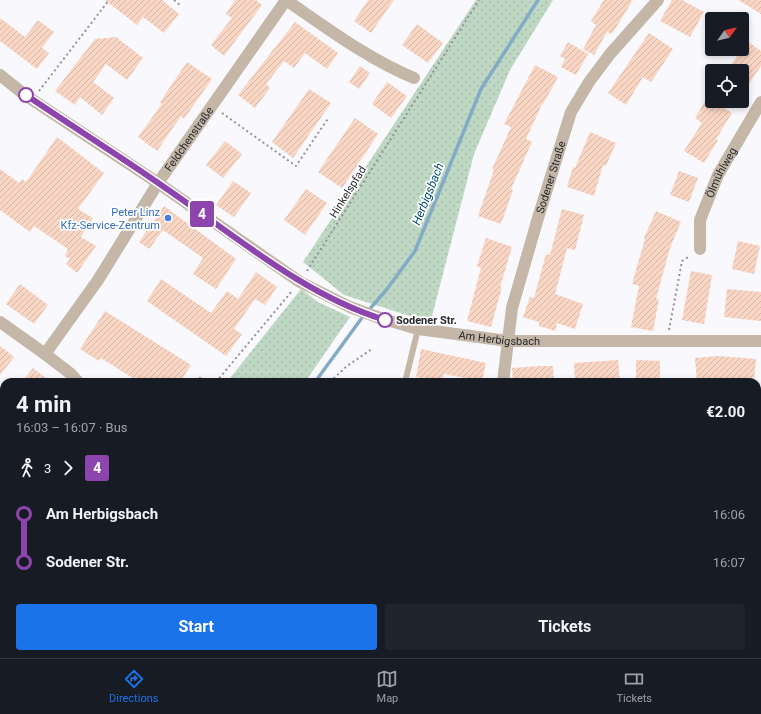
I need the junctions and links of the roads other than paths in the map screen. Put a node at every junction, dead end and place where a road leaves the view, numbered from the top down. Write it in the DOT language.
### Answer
graph roads {
  1 [pos="658,0"];
  2 [pos="0,75"];
  3 [pos="414,78"];
  4 [pos="760,104"];
  5 [pos="158,183"];
  6 [pos="700,249"];
  7 [pos="0,322"];
  8 [pos="418,330"];
  9 [pos="508,341"];
  10 [pos="761,341"];
  11 [pos="45,354"];
  12 [pos="74,378"];
  13 [pos="406,378"];
  14 [pos="503,378"];
  1 -- 9 [label="street, Sodener Straße"];
  2 -- 5 [label="street, Am Herbigsbach"];
  3 -- 5 [label="street, Feldchenstraße"];
  4 -- 6 [label="street, Ölmühlweg"];
  5 -- 8 [label="street, Am Herbigsbach"];
  5 -- 11 [label="street, Feldchenstraße"];
  7 -- 11 [label="street"];
  8 -- 9 [label="street, Am Herbigsbach"];
  8 -- 13 [label="lane"];
  9 -- 10 [label="street, Am Herbigsbach"];
  9 -- 14 [label="street, Sodener Straße"];
  11 -- 12 [label="street"];
}
